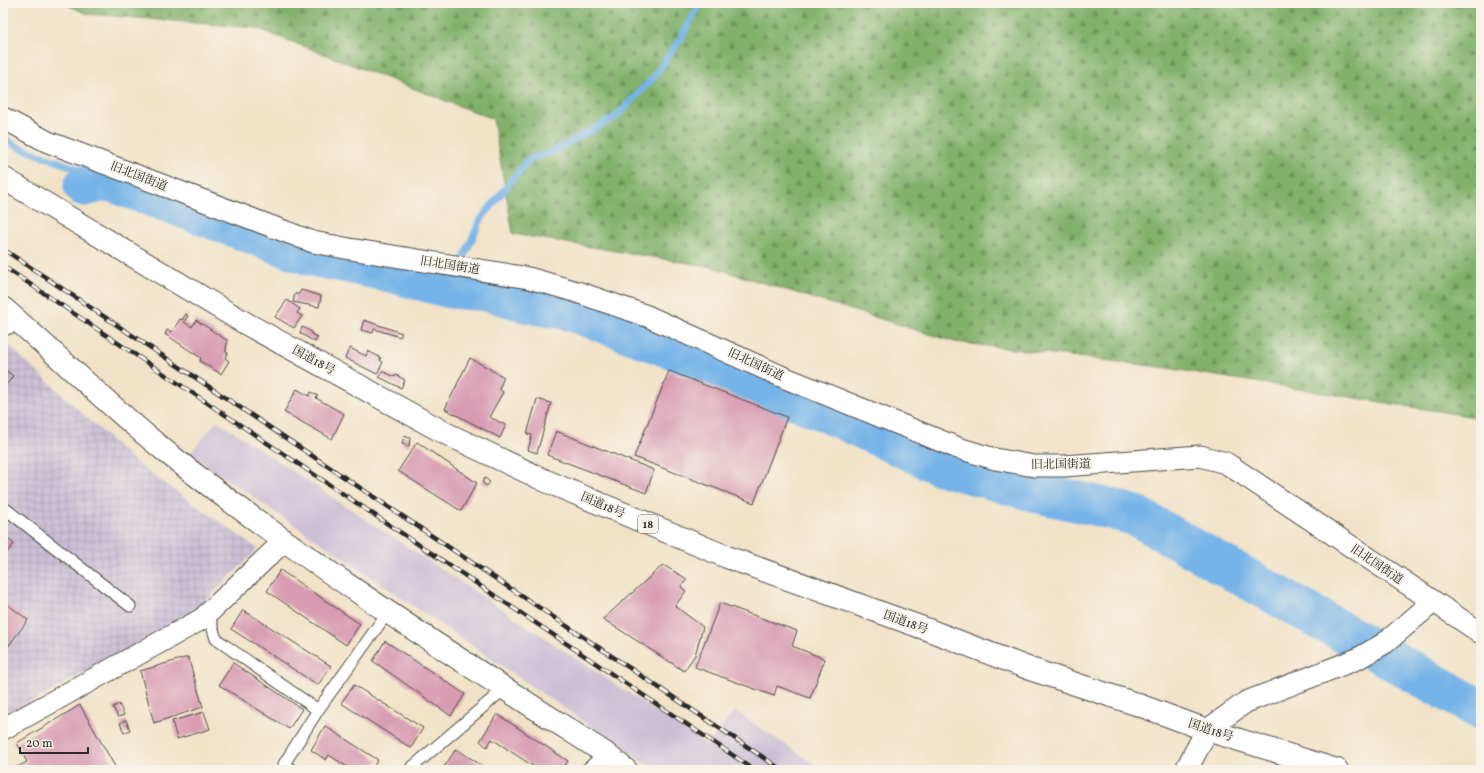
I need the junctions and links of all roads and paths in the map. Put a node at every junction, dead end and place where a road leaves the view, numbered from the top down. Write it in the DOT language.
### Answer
graph roads {
  1 [pos="3,118"];
  2 [pos="3,178"];
  3 [pos="3,308"];
  4 [pos="12,327"];
  5 [pos="3,506"];
  6 [pos="284,541"];
  7 [pos="1433,602"];
  8 [pos="130,606"];
  9 [pos="388,612"];
  10 [pos="208,613"];
  11 [pos="1481,633"];
  12 [pos="504,689"];
  13 [pos="318,710"];
  14 [pos="3,729"];
  15 [pos="1207,730"];
  16 [pos="605,753"];
  17 [pos="292,770"];
  18 [pos="409,770"];
  19 [pos="586,770"];
  20 [pos="626,770"];
  21 [pos="1186,770"];
  22 [pos="1337,770"];
  1 -- 7 [label="street, 旧北国街道"];
  2 -- 15 [label="main road, 国道18号 / 18"];
  3 -- 4 [label="main road"];
  4 -- 6 [label="main road"];
  5 -- 8 [label="lane"];
  6 -- 9 [label="main road"];
  6 -- 10 [label="street"];
  7 -- 11 [label="street, 旧北国街道"];
  7 -- 15 [label="street"];
  9 -- 12 [label="main road"];
  9 -- 13 [label="lane"];
  10 -- 13 [label="lane"];
  10 -- 14 [label="street"];
  12 -- 16 [label="main road"];
  12 -- 18 [label="lane"];
  13 -- 17 [label="lane"];
  15 -- 21 [label="main road"];
  15 -- 22 [label="main road, 国道18号 / 18"];
  16 -- 19 [label="lane"];
  16 -- 20 [label="main road"];
}
